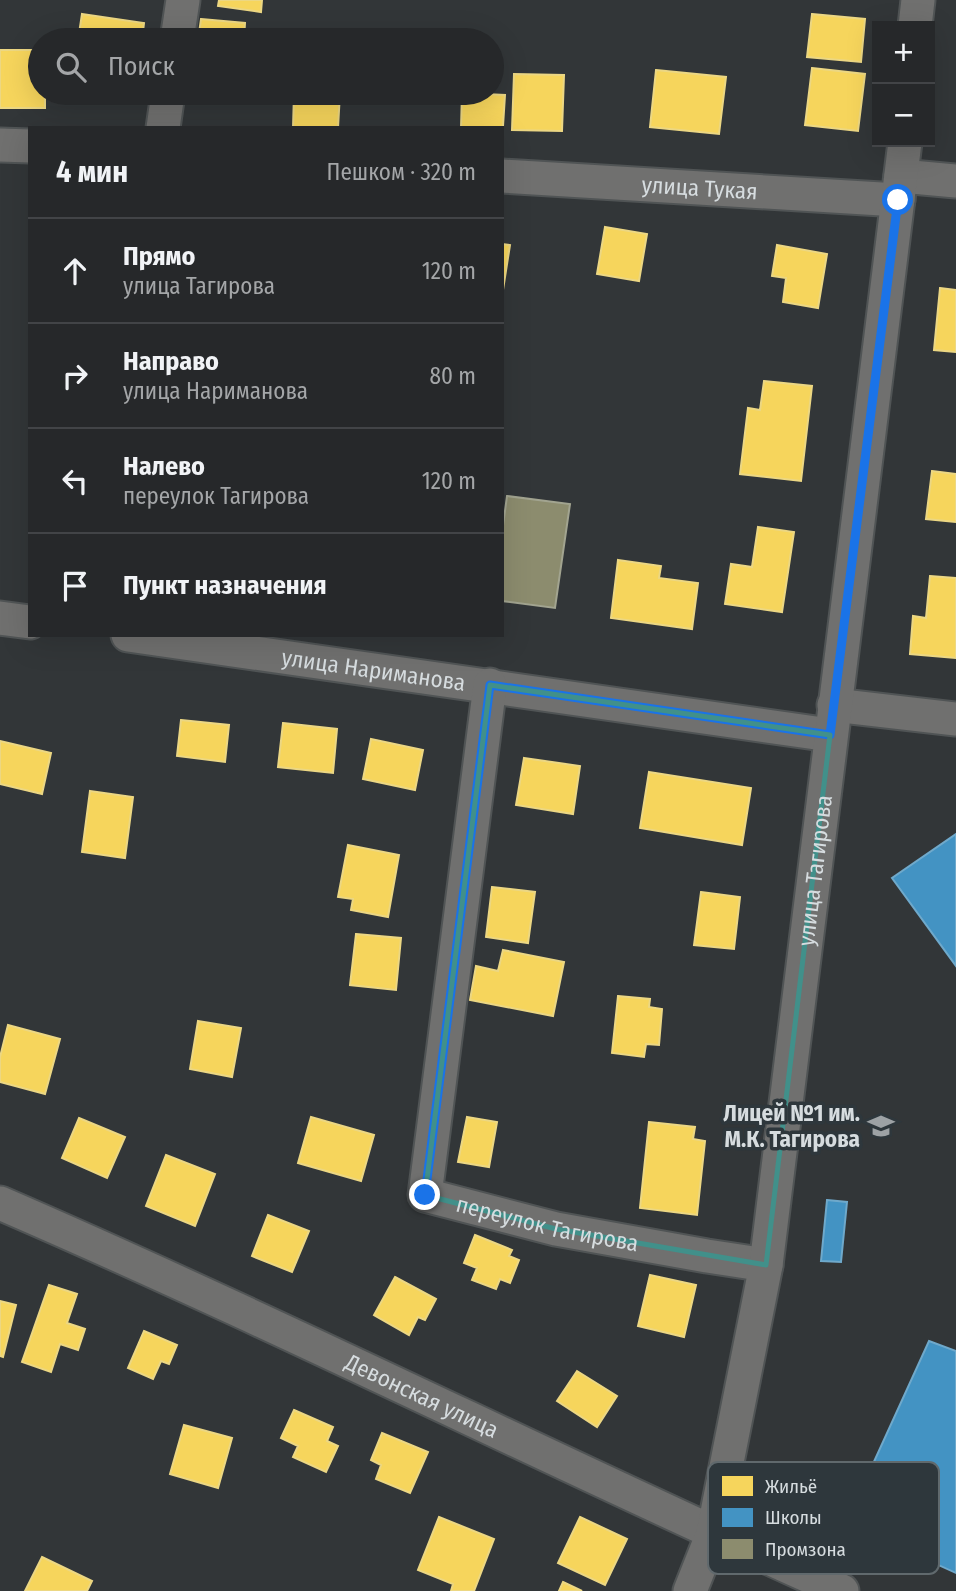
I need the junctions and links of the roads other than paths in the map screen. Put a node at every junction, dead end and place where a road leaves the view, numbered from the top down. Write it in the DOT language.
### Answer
graph roads {
  1 [pos="183,0"];
  2 [pos="918,0"];
  3 [pos="916,21"];
  4 [pos="179,28"];
  5 [pos="166,105"];
  6 [pos="163,126"];
  7 [pos="0,145"];
  8 [pos="28,146"];
  9 [pos="904,147"];
  10 [pos="504,176"];
  11 [pos="956,181"];
  12 [pos="900,188"];
  13 [pos="0,618"];
  14 [pos="28,622"];
  15 [pos="142,637"];
  16 [pos="490,685"];
  17 [pos="956,719"];
  18 [pos="832,720"];
  19 [pos="0,1203"];
  20 [pos="766,1265"];
  21 [pos="727,1462"];
  22 [pos="708,1532"];
  23 [pos="708,1546"];
  24 [pos="804,1574"];
  25 [pos="690,1591"];
  26 [pos="842,1591"];
  1 -- 4 [label="street"];
  2 -- 3 [label="street"];
  5 -- 6 [label="street"];
  7 -- 8 [label="street"];
  9 -- 12 [label="street, улица Тагирова"];
  10 -- 12 [label="street, улица Тукая"];
  11 -- 12 [label="street, улица Тукая"];
  12 -- 18 [label="street, улица Тагирова"];
  13 -- 14 [label="street"];
  15 -- 16 [label="street, улица Нариманова"];
  16 -- 18 [label="street, улица Нариманова"];
  16 -- 20 [label="street, переулок Тагирова"];
  17 -- 18 [label="street, улица Нариманова"];
  18 -- 20 [label="street, улица Тагирова"];
  19 -- 22 [label="street, Девонская улица"];
  20 -- 21 [label="street, улица Тагирова"];
  23 -- 25 [label="street, улица Тагирова"];
  24 -- 26 [label="street, Девонская улица"];
}
